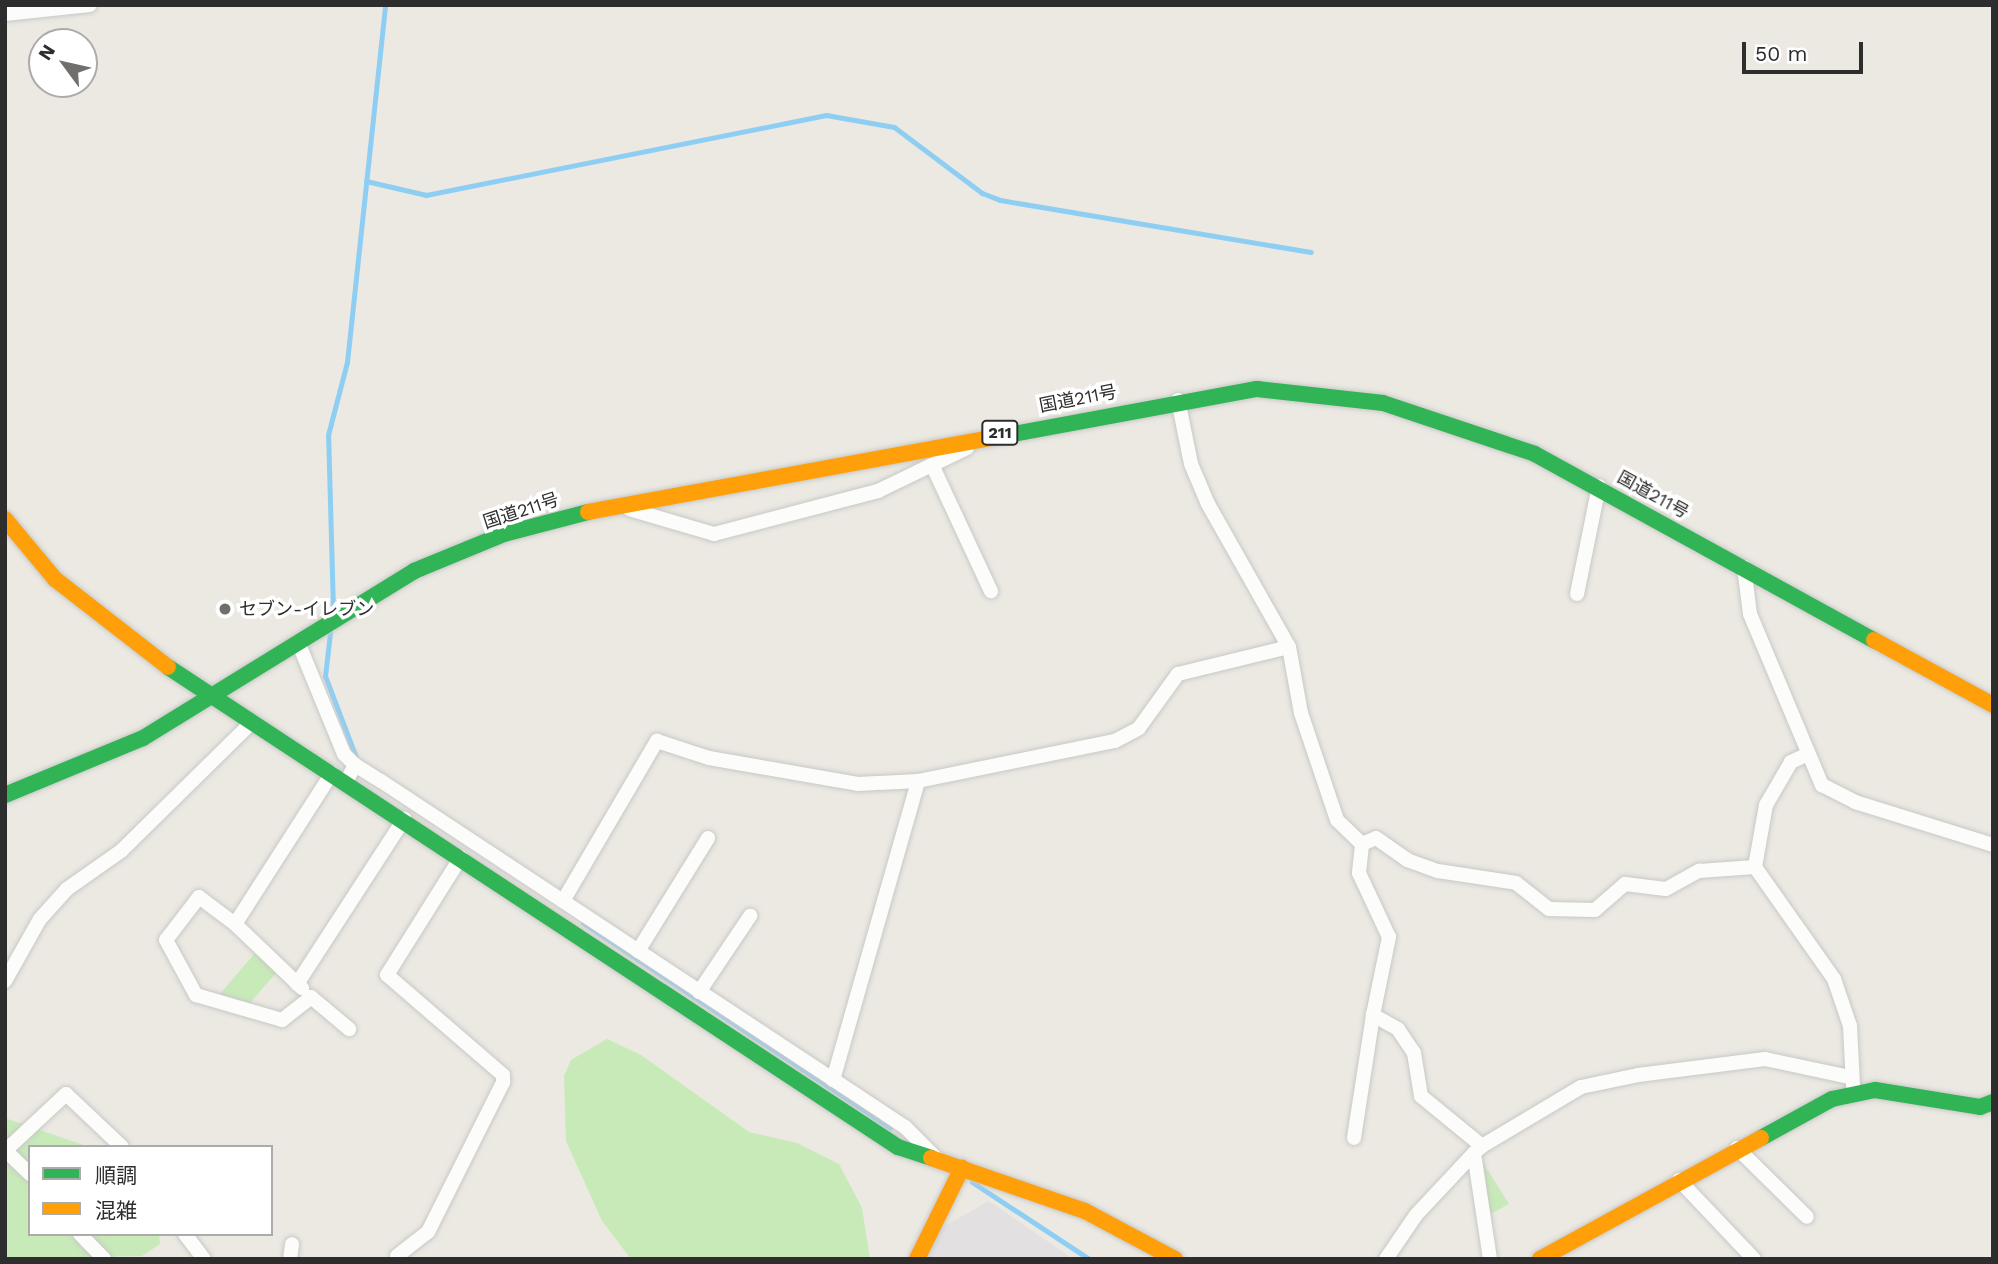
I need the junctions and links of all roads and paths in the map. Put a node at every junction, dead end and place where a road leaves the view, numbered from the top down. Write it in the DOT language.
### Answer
graph roads {
  1 [pos="90,5"];
  2 [pos="5,14"];
  3 [pos="1178,400"];
  4 [pos="977,438"];
  5 [pos="934,469"];
  6 [pos="1599,486"];
  7 [pos="621,506"];
  8 [pos="5,519"];
  9 [pos="1744,567"];
  10 [pos="991,591"];
  11 [pos="1577,594"];
  12 [pos="298,642"];
  13 [pos="1289,647"];
  14 [pos="209,698"];
  15 [pos="1993,705"];
  16 [pos="249,725"];
  17 [pos="1806,755"];
  18 [pos="355,765"];
  19 [pos="332,773"];
  20 [pos="918,781"];
  21 [pos="346,782"];
  22 [pos="5,795"];
  23 [pos="404,819"];
  24 [pos="708,838"];
  25 [pos="1362,844"];
  26 [pos="1993,845"];
  27 [pos="461,856"];
  28 [pos="1755,867"];
  29 [pos="563,901"];
  30 [pos="750,916"];
  31 [pos="235,924"];
  32 [pos="638,951"];
  33 [pos="5,981"];
  34 [pos="297,984"];
  35 [pos="699,992"];
  36 [pos="310,997"];
  37 [pos="1373,1014"];
  38 [pos="349,1029"];
  39 [pos="833,1080"];
  40 [pos="1853,1085"];
  41 [pos="1989,1107"];
  42 [pos="1354,1138"];
  43 [pos="120,1145"];
  44 [pos="1737,1148"];
  45 [pos="1478,1149"];
  46 [pos="6,1150"];
  47 [pos="940,1162"];
  48 [pos="962,1168"];
  49 [pos="28,1172"];
  50 [pos="1679,1180"];
  51 [pos="1807,1217"];
  52 [pos="82,1236"];
  53 [pos="187,1236"];
  54 [pos="397,1256"];
  55 [pos="104,1259"];
  56 [pos="204,1259"];
  57 [pos="917,1259"];
  58 [pos="1175,1259"];
  59 [pos="1386,1259"];
  60 [pos="1490,1259"];
  61 [pos="1540,1259"];
  62 [pos="1754,1259"];
  1 -- 2 [label="street"];
  3 -- 4 [label="main road, 国道211号 / 211"];
  3 -- 6 [label="main road, 国道211号 / 211"];
  3 -- 13 [label="street"];
  4 -- 5 [label="street"];
  4 -- 7 [label="main road, 国道211号 / 211"];
  5 -- 7 [label="street"];
  5 -- 10 [label="street"];
  6 -- 9 [label="main road, 国道211号 / 211"];
  6 -- 11 [label="street"];
  7 -- 12 [label="main road, 国道211号 / 211"];
  8 -- 14 [label="main road"];
  9 -- 15 [label="main road, 国道211号 / 211"];
  9 -- 17 [label="street"];
  12 -- 14 [label="main road, 国道211号 / 211"];
  12 -- 18 [label="street"];
  13 -- 20 [label="street"];
  13 -- 25 [label="street"];
  14 -- 16 [label="main road"];
  14 -- 22 [label="main road, 国道211号 / 211"];
  16 -- 19 [label="main road"];
  16 -- 33 [label="street"];
  17 -- 26 [label="street"];
  17 -- 28 [label="street"];
  18 -- 21 [label="street"];
  18 -- 29 [label="street"];
  19 -- 21 [label="main road"];
  19 -- 31 [label="street"];
  20 -- 29 [label="street"];
  20 -- 39 [label="street"];
  21 -- 23 [label="main road"];
  23 -- 27 [label="main road"];
  23 -- 34 [label="street"];
  24 -- 32 [label="street"];
  25 -- 28 [label="street"];
  25 -- 37 [label="street"];
  27 -- 47 [label="main road"];
  27 -- 54 [label="street"];
  28 -- 40 [label="street"];
  29 -- 32 [label="street"];
  30 -- 35 [label="street"];
  31 -- 34 [label="street"];
  31 -- 36 [label="street"];
  32 -- 35 [label="street"];
  34 -- 36 [label="street"];
  35 -- 39 [label="street"];
  36 -- 38 [label="street"];
  37 -- 42 [label="street"];
  37 -- 45 [label="street"];
  39 -- 47 [label="street"];
  40 -- 41 [label="main road"];
  40 -- 44 [label="main road"];
  40 -- 45 [label="street"];
  43 -- 46 [label="street"];
  44 -- 50 [label="main road"];
  44 -- 51 [label="street"];
  45 -- 59 [label="street"];
  45 -- 60 [label="street"];
  46 -- 49 [label="street"];
  47 -- 48 [label="main road"];
  48 -- 57 [label="main road"];
  48 -- 58 [label="main road"];
  50 -- 61 [label="main road"];
  50 -- 62 [label="street"];
  52 -- 55 [label="street"];
  53 -- 56 [label="street"];
}
